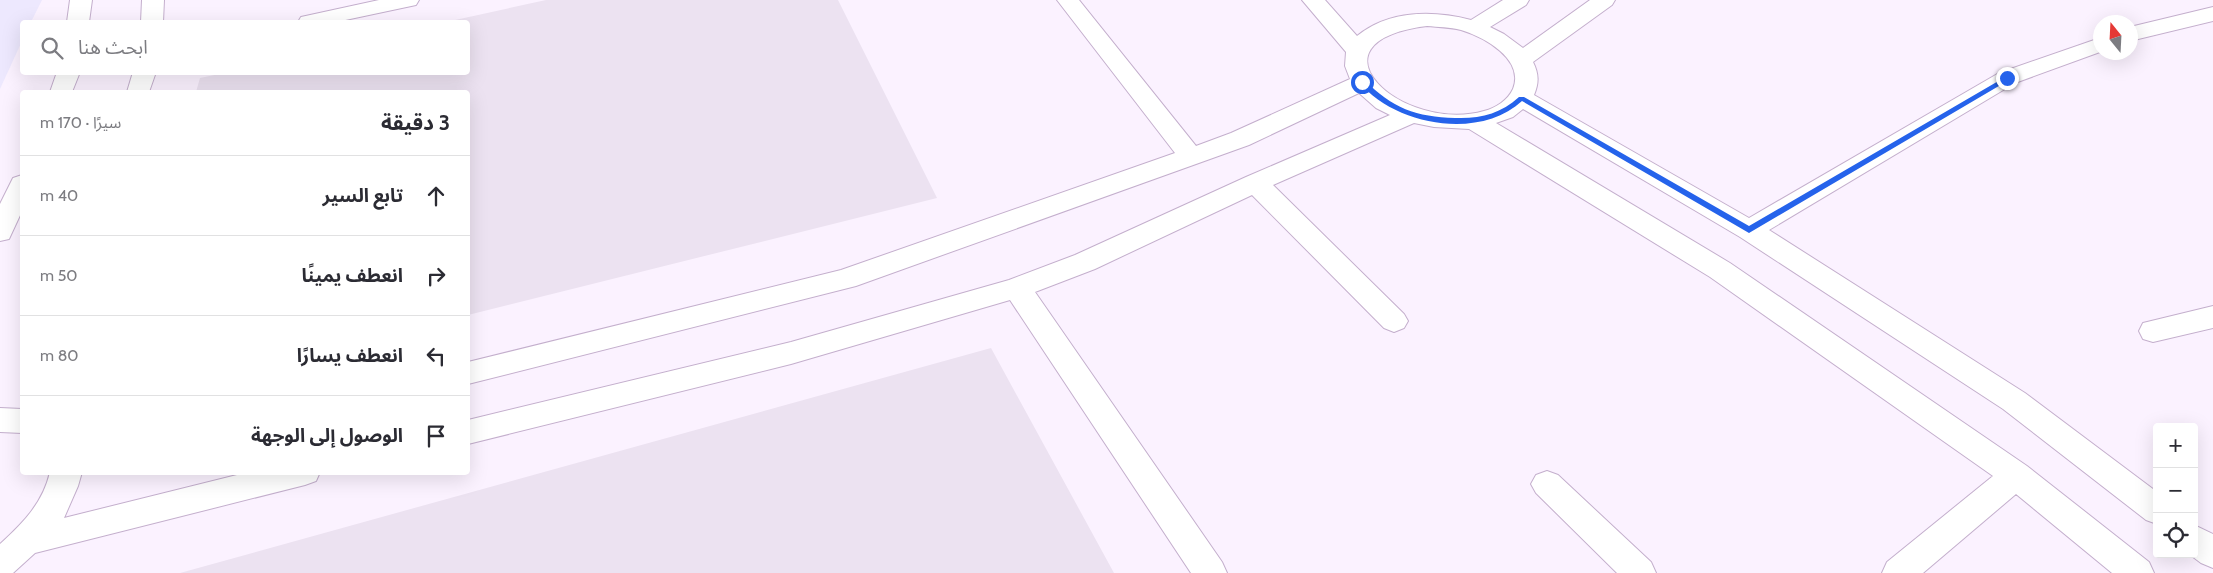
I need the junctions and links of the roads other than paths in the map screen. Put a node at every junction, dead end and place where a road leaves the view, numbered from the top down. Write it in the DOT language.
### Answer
graph roads {
  1 [pos="81,0"];
  2 [pos="153,0"];
  3 [pos="1068,0"];
  4 [pos="1312,0"];
  5 [pos="1401,0"];
  6 [pos="1518,0"];
  7 [pos="1604,0"];
  8 [pos="401,1"];
  9 [pos="2213,14"];
  10 [pos="78,20"];
  11 [pos="152,20"];
  12 [pos="317,20"];
  13 [pos="1427,20"];
  14 [pos="1474,27"];
  15 [pos="2138,32"];
  16 [pos="2093,47"];
  17 [pos="1358,51"];
  18 [pos="1521,60"];
  19 [pos="68,75"];
  20 [pos="144,75"];
  21 [pos="1362,82"];
  22 [pos="62,90"];
  23 [pos="139,90"];
  24 [pos="1521,98"];
  25 [pos="1412,115"];
  26 [pos="1474,121"];
  27 [pos="1191,156"];
  28 [pos="1255,183"];
  29 [pos="20,188"];
  30 [pos="1749,230"];
  31 [pos="0,232"];
  32 [pos="1017,288"];
  33 [pos="2213,317"];
  34 [pos="1394,321"];
  35 [pos="2153,331"];
  36 [pos="470,373"];
  37 [pos="470,432"];
  38 [pos="66,475"];
  39 [pos="293,475"];
  40 [pos="2016,475"];
  41 [pos="1547,484"];
  42 [pos="2153,507"];
  43 [pos="27,541"];
  44 [pos="2198,542"];
  45 [pos="2213,553"];
  46 [pos="0,564"];
  47 [pos="1210,573"];
  48 [pos="1639,573"];
  49 [pos="1898,573"];
  50 [pos="2138,573"];
  1 -- 10 [label="street"];
  2 -- 11 [label="street"];
  3 -- 27 [label="street"];
  4 -- 17 [label="street"];
  5 -- 13 [label="street"];
  6 -- 14 [label="street"];
  7 -- 18 [label="street"];
  8 -- 12 [label="street"];
  9 -- 15 [label="street"];
  13 -- 14 [label="street"];
  13 -- 17 [label="street"];
  14 -- 18 [label="street"];
  16 -- 30 [label="street"];
  17 -- 21 [label="street"];
  18 -- 24 [label="street"];
  19 -- 22 [label="street"];
  20 -- 23 [label="street"];
  21 -- 25 [label="street"];
  21 -- 27 [label="street"];
  24 -- 26 [label="street"];
  24 -- 30 [label="street"];
  25 -- 26 [label="street"];
  25 -- 28 [label="street"];
  26 -- 40 [label="street"];
  27 -- 36 [label="street"];
  28 -- 32 [label="street"];
  28 -- 34 [label="street"];
  29 -- 31 [label="street"];
  30 -- 42 [label="street"];
  32 -- 37 [label="street"];
  32 -- 47 [label="street"];
  33 -- 35 [label="street"];
  38 -- 43 [label="street"];
  39 -- 43 [label="street"];
  40 -- 49 [label="street"];
  40 -- 50 [label="street"];
  41 -- 48 [label="street"];
  43 -- 46 [label="street"];
  44 -- 45 [label="street"];
}
